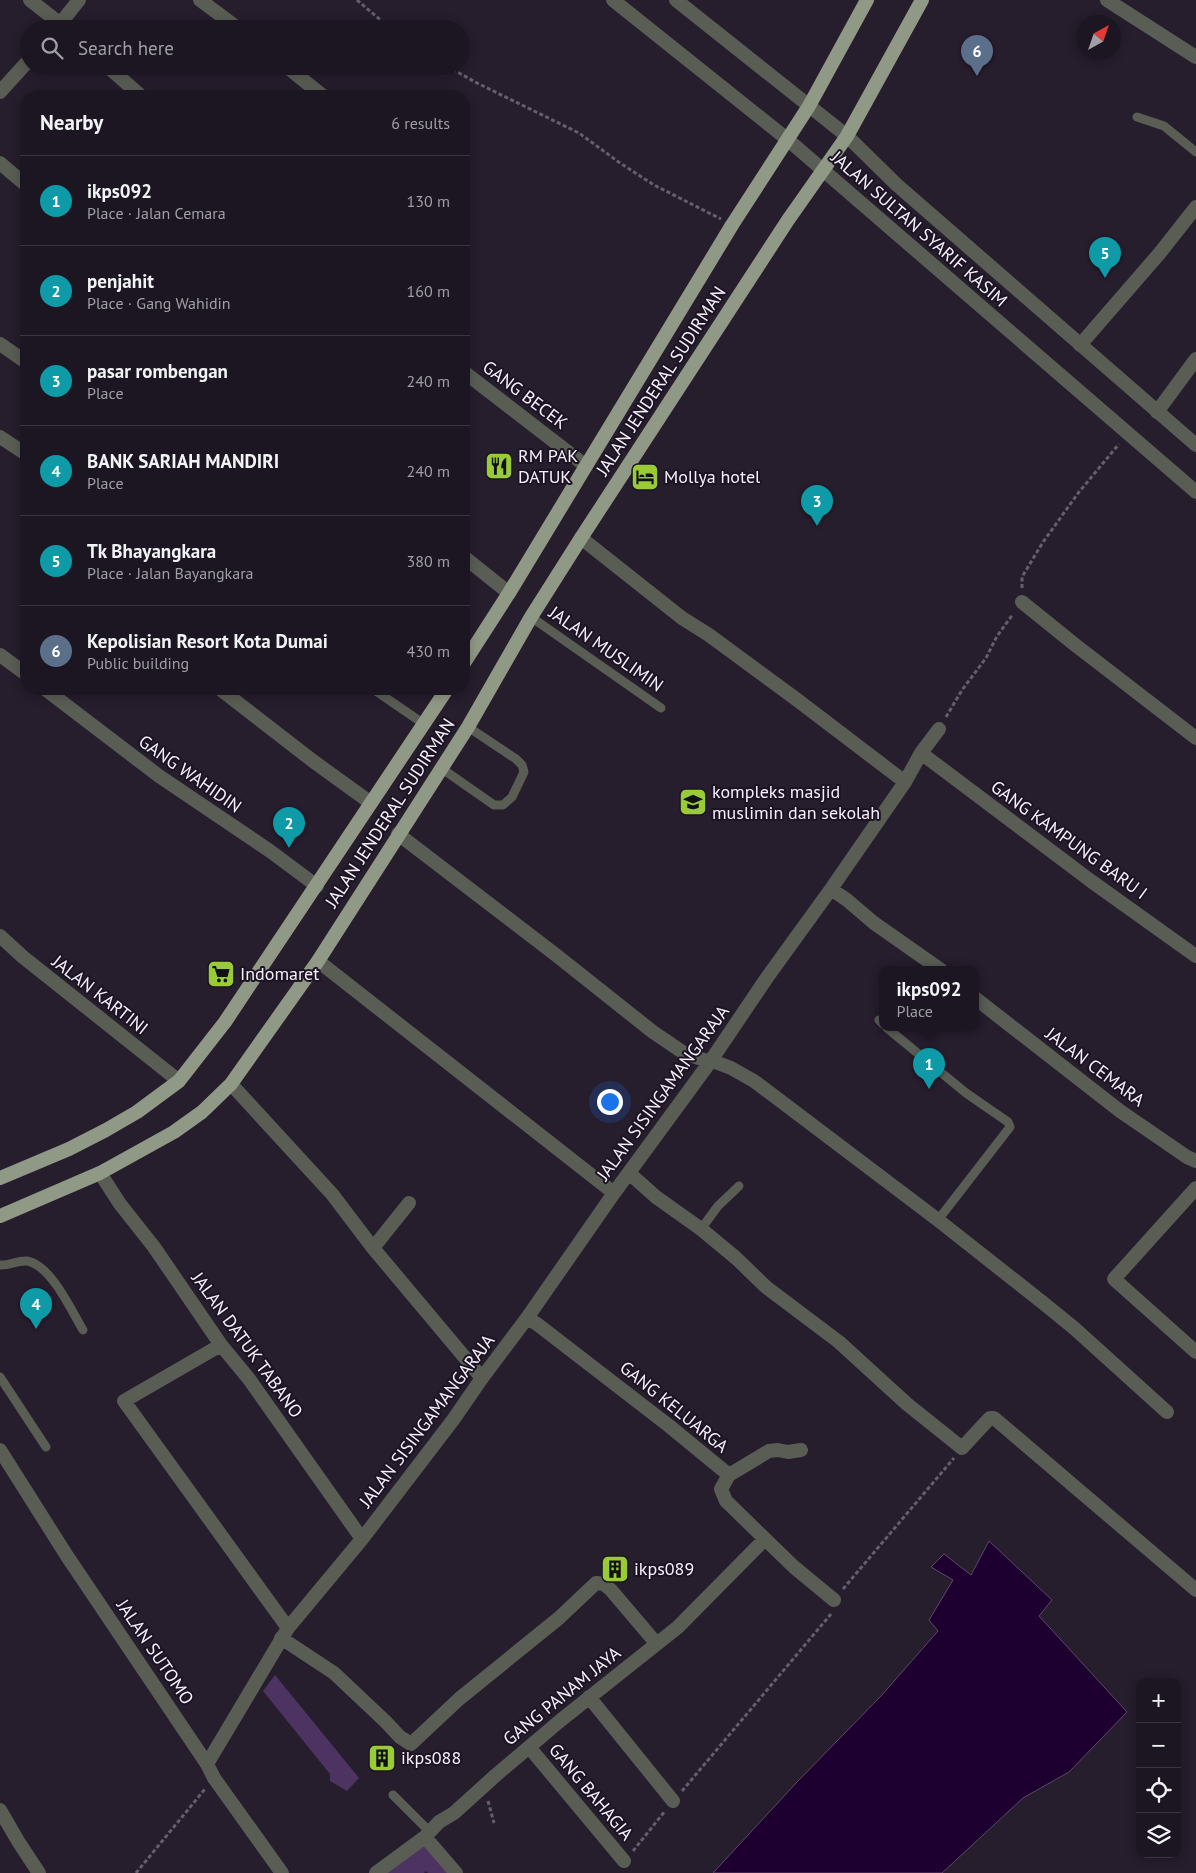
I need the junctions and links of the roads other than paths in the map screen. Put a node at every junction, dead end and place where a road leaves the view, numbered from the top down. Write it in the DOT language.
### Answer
graph roads {
  1 [pos="30,0"];
  2 [pos="79,0"];
  3 [pos="200,0"];
  4 [pos="613,0"];
  5 [pos="676,0"];
  6 [pos="867,0"];
  7 [pos="922,0"];
  8 [pos="1106,0"];
  9 [pos="53,20"];
  10 [pos="66,20"];
  11 [pos="227,20"];
  12 [pos="1196,57"];
  13 [pos="20,70"];
  14 [pos="117,75"];
  15 [pos="297,75"];
  16 [pos="134,90"];
  17 [pos="315,90"];
  18 [pos="0,92"];
  19 [pos="809,106"];
  20 [pos="1137,117"];
  21 [pos="847,136"];
  22 [pos="787,139"];
  23 [pos="1196,152"];
  24 [pos="0,163"];
  25 [pos="823,171"];
  26 [pos="20,180"];
  27 [pos="1196,207"];
  28 [pos="0,344"];
  29 [pos="1080,345"];
  30 [pos="20,358"];
  31 [pos="1196,359"];
  32 [pos="470,377"];
  33 [pos="1157,412"];
  34 [pos="0,437"];
  35 [pos="1196,446"];
  36 [pos="20,450"];
  37 [pos="586,466"];
  38 [pos="1196,492"];
  39 [pos="581,538"];
  40 [pos="470,562"];
  41 [pos="509,593"];
  42 [pos="1022,602"];
  43 [pos="531,617"];
  44 [pos="470,652"];
  45 [pos="0,655"];
  46 [pos="20,670"];
  47 [pos="53,695"];
  48 [pos="228,695"];
  49 [pos="383,695"];
  50 [pos="443,695"];
  51 [pos="662,708"];
  52 [pos="424,724"];
  53 [pos="468,727"];
  54 [pos="939,729"];
  55 [pos="1196,738"];
  56 [pos="921,754"];
  57 [pos="441,768"];
  58 [pos="905,782"];
  59 [pos="371,803"];
  60 [pos="398,834"];
  61 [pos="317,886"];
  62 [pos="831,889"];
  63 [pos="0,936"];
  64 [pos="1196,956"];
  65 [pos="318,961"];
  66 [pos="935,966"];
  67 [pos="979,1001"];
  68 [pos="891,1031"];
  69 [pos="710,1062"];
  70 [pos="179,1081"];
  71 [pos="231,1084"];
  72 [pos="1196,1161"];
  73 [pos="629,1173"];
  74 [pos="100,1174"];
  75 [pos="0,1178"];
  76 [pos="739,1186"];
  77 [pos="1196,1188"];
  78 [pos="614,1194"];
  79 [pos="409,1203"];
  80 [pos="0,1216"];
  81 [pos="938,1220"];
  82 [pos="701,1229"];
  83 [pos="373,1248"];
  84 [pos="0,1265"];
  85 [pos="527,1318"];
  86 [pos="83,1330"];
  87 [pos="221,1344"];
  88 [pos="1196,1352"];
  89 [pos="0,1377"];
  90 [pos="482,1378"];
  91 [pos="1167,1412"];
  92 [pos="46,1447"];
  93 [pos="0,1450"];
  94 [pos="801,1450"];
  95 [pos="728,1475"];
  96 [pos="362,1539"];
  97 [pos="765,1539"];
  98 [pos="1196,1590"];
  99 [pos="834,1600"];
  100 [pos="284,1633"];
  101 [pos="656,1644"];
  102 [pos="589,1697"];
  103 [pos="529,1747"];
  104 [pos="207,1764"];
  105 [pos="393,1795"];
  106 [pos="673,1801"];
  107 [pos="0,1810"];
  108 [pos="427,1834"];
  109 [pos="624,1861"];
  110 [pos="39,1873"];
  111 [pos="282,1873"];
  112 [pos="376,1873"];
  113 [pos="456,1873"];
  1 -- 9 [label="street"];
  2 -- 10 [label="street"];
  3 -- 11 [label="street"];
  4 -- 22 [label="street, JALAN SULTAN SYARIF KASIM"];
  5 -- 19 [label="street, JALAN SULTAN SYARIF KASIM"];
  6 -- 19 [label="main road, JALAN JENDERAL SUDIRMAN"];
  7 -- 21 [label="main road, JALAN JENDERAL SUDIRMAN"];
  8 -- 12 [label="street"];
  13 -- 18 [label="street"];
  14 -- 16 [label="street"];
  15 -- 17 [label="street"];
  19 -- 21 [label="street, JALAN SULTAN SYARIF KASIM"];
  19 -- 22 [label="main road, JALAN JENDERAL SUDIRMAN"];
  20 -- 23 [label="lane"];
  21 -- 25 [label="main road, JALAN JENDERAL SUDIRMAN"];
  21 -- 29 [label="street, JALAN SULTAN SYARIF KASIM"];
  22 -- 25 [label="street, JALAN SULTAN SYARIF KASIM"];
  22 -- 37 [label="main road, JALAN JENDERAL SUDIRMAN"];
  24 -- 26 [label="street"];
  25 -- 38 [label="street, JALAN SULTAN SYARIF KASIM"];
  25 -- 39 [label="main road, JALAN JENDERAL SUDIRMAN"];
  27 -- 29 [label="street"];
  28 -- 30 [label="street"];
  29 -- 33 [label="street, JALAN SULTAN SYARIF KASIM"];
  31 -- 33 [label="street"];
  32 -- 37 [label="street, GANG BECEK"];
  33 -- 35 [label="street, JALAN SULTAN SYARIF KASIM"];
  34 -- 36 [label="street"];
  37 -- 41 [label="main road, JALAN JENDERAL SUDIRMAN"];
  39 -- 43 [label="main road, JALAN JENDERAL SUDIRMAN"];
  39 -- 58 [label="street"];
  40 -- 41 [label="street"];
  41 -- 44 [label="main road, JALAN JENDERAL SUDIRMAN"];
  42 -- 55 [label="street"];
  43 -- 51 [label="lane, JALAN MUSLIMIN"];
  43 -- 53 [label="main road, JALAN JENDERAL SUDIRMAN"];
  45 -- 46 [label="street"];
  47 -- 61 [label="street, GANG WAHIDIN"];
  48 -- 59 [label="street"];
  49 -- 52 [label="lane"];
  50 -- 52 [label="main road, JALAN JENDERAL SUDIRMAN"];
  52 -- 59 [label="main road, JALAN JENDERAL SUDIRMAN"];
  53 -- 57 [label="main road, JALAN JENDERAL SUDIRMAN"];
  53 -- 57 [label="lane"];
  54 -- 56 [label="street, JALAN SISINGAMANGARAJA"];
  56 -- 58 [label="street, JALAN SISINGAMANGARAJA"];
  56 -- 64 [label="street, GANG KAMPUNG BARU I"];
  57 -- 60 [label="main road, JALAN JENDERAL SUDIRMAN"];
  58 -- 62 [label="street, JALAN SISINGAMANGARAJA"];
  59 -- 61 [label="main road, JALAN JENDERAL SUDIRMAN"];
  60 -- 65 [label="main road, JALAN JENDERAL SUDIRMAN"];
  60 -- 69 [label="street"];
  61 -- 70 [label="main road, JALAN JENDERAL SUDIRMAN"];
  62 -- 66 [label="street"];
  62 -- 69 [label="street, JALAN SISINGAMANGARAJA"];
  63 -- 70 [label="street, JALAN KARTINI"];
  65 -- 71 [label="main road, JALAN JENDERAL SUDIRMAN"];
  65 -- 78 [label="street"];
  67 -- 72 [label="street, JALAN CEMARA"];
  68 -- 81 [label="lane"];
  69 -- 73 [label="street, JALAN SISINGAMANGARAJA"];
  69 -- 81 [label="street"];
  70 -- 75 [label="main road, JALAN JENDERAL SUDIRMAN"];
  71 -- 74 [label="main road, JALAN JENDERAL SUDIRMAN"];
  71 -- 83 [label="street"];
  73 -- 78 [label="street, JALAN SISINGAMANGARAJA"];
  73 -- 82 [label="street"];
  74 -- 80 [label="main road, JALAN JENDERAL SUDIRMAN"];
  74 -- 87 [label="street, JALAN DATUK TABANO"];
  76 -- 82 [label="lane"];
  77 -- 88 [label="street"];
  78 -- 85 [label="street, JALAN SISINGAMANGARAJA"];
  79 -- 83 [label="street"];
  81 -- 91 [label="street"];
  82 -- 98 [label="street"];
  83 -- 90 [label="street"];
  84 -- 86 [label="lane"];
  85 -- 90 [label="street, JALAN SISINGAMANGARAJA"];
  85 -- 95 [label="street, GANG KELUARGA"];
  87 -- 96 [label="street, JALAN DATUK TABANO"];
  87 -- 100 [label="street"];
  89 -- 92 [label="lane"];
  90 -- 96 [label="street, JALAN SISINGAMANGARAJA"];
  93 -- 104 [label="street, JALAN SUTOMO"];
  94 -- 95 [label="street"];
  95 -- 97 [label="street, GANG KELUARGA"];
  96 -- 100 [label="street, JALAN SISINGAMANGARAJA"];
  97 -- 99 [label="street, GANG KELUARGA"];
  97 -- 101 [label="street, GANG PANAM JAYA"];
  100 -- 101 [label="street"];
  100 -- 104 [label="street, JALAN SISINGAMANGARAJA"];
  101 -- 102 [label="street, GANG PANAM JAYA"];
  102 -- 103 [label="street, GANG PANAM JAYA"];
  102 -- 106 [label="street"];
  103 -- 108 [label="street, GANG PANAM JAYA"];
  103 -- 109 [label="street, GANG BAHAGIA"];
  104 -- 111 [label="street, JALAN SUTOMO"];
  105 -- 108 [label="lane"];
  107 -- 110 [label="street"];
  108 -- 112 [label="street, GANG PANAM JAYA"];
  108 -- 113 [label="street"];
}
